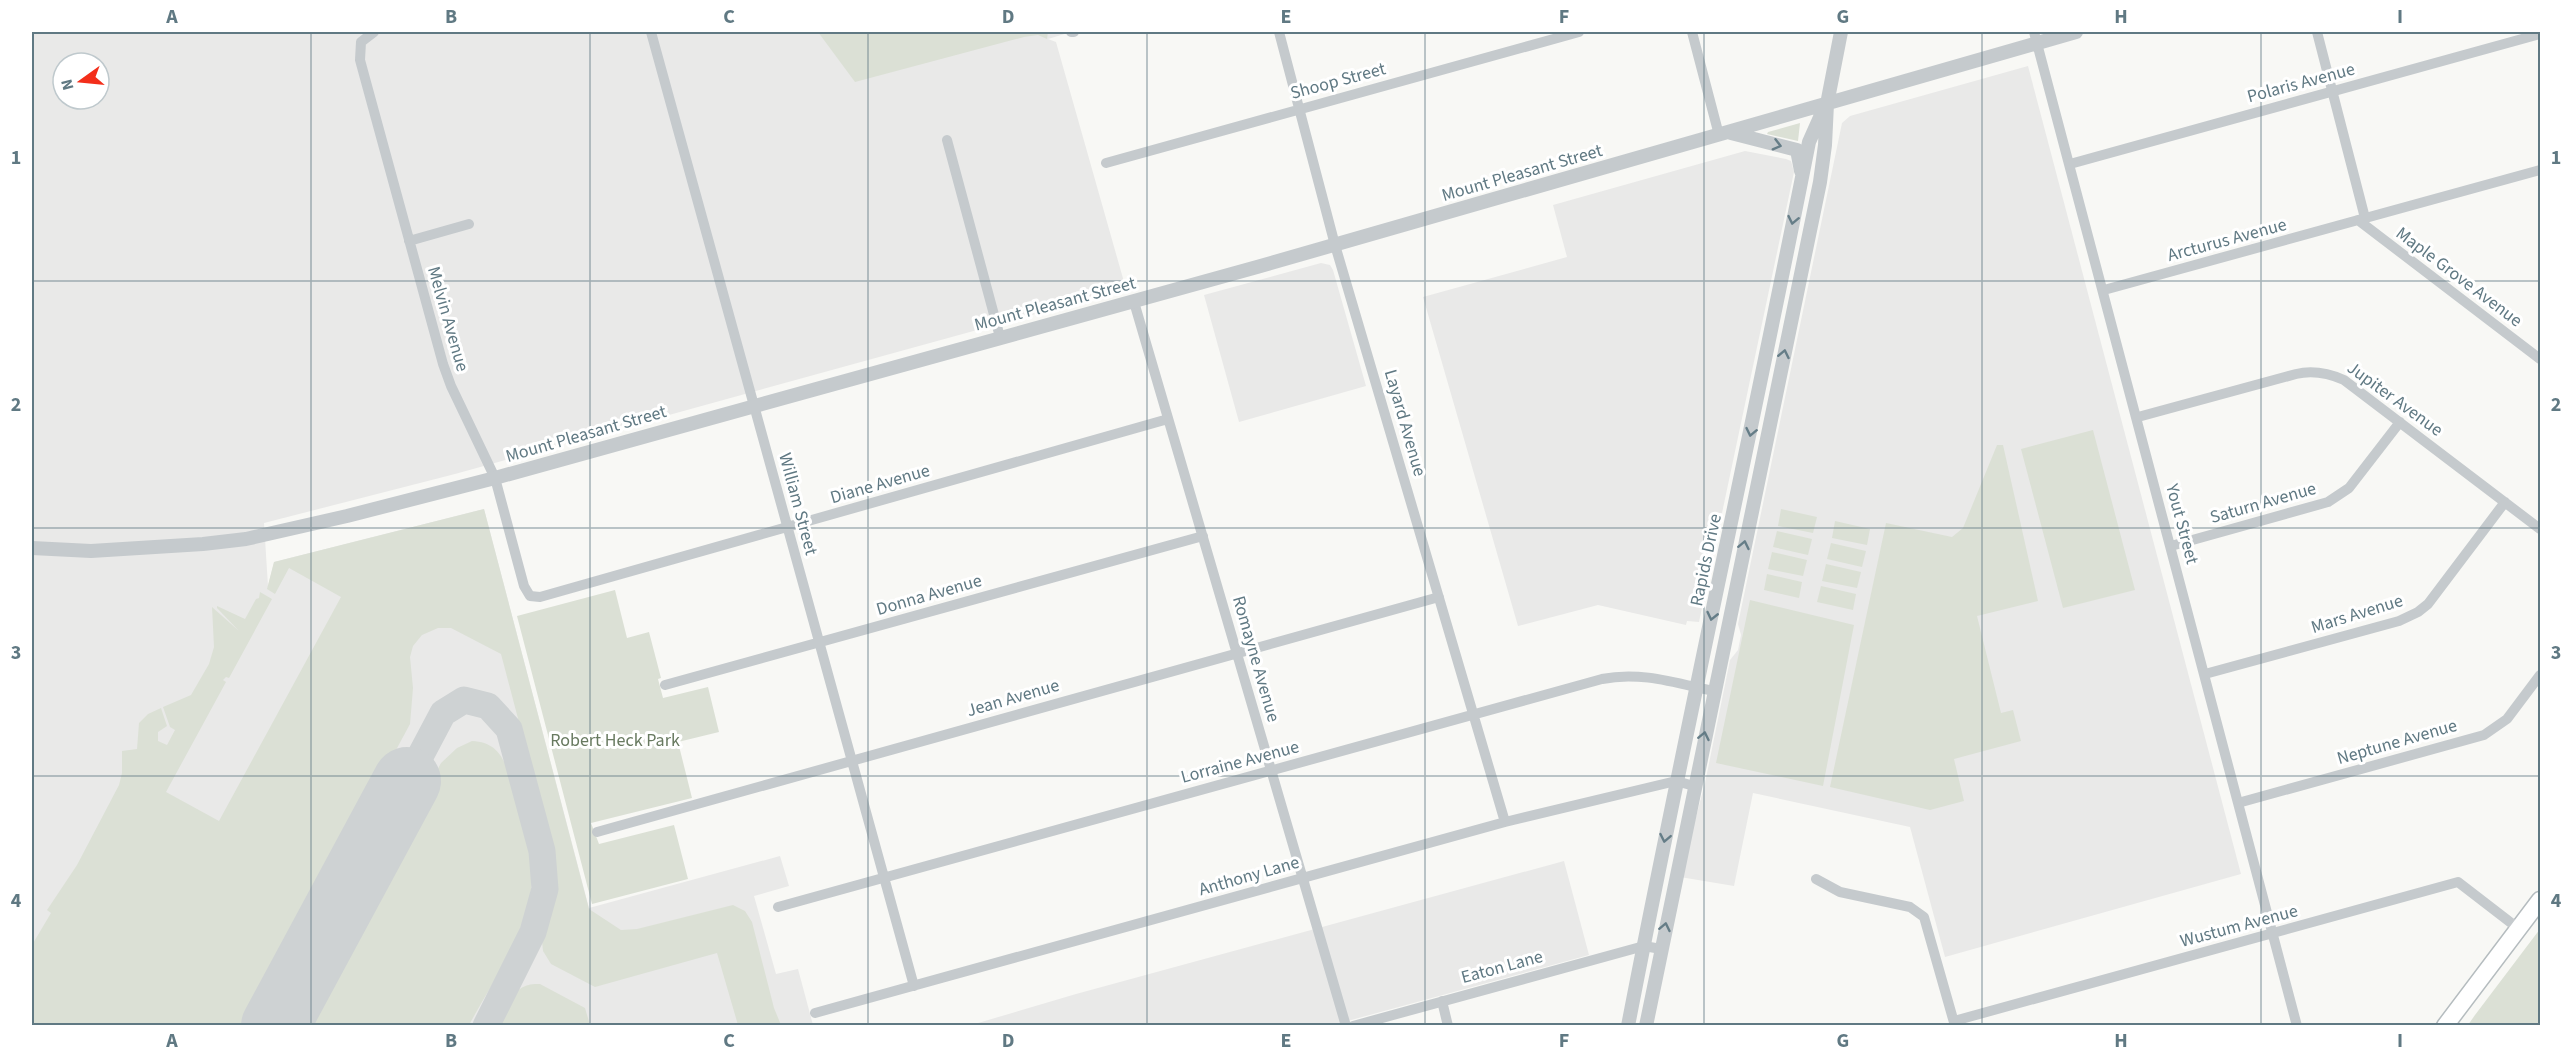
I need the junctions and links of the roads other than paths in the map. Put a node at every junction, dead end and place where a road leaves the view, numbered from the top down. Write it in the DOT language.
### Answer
graph roads {
  1 [pos="374,32"];
  2 [pos="651,32"];
  3 [pos="1279,32"];
  4 [pos="1580,32"];
  5 [pos="1692,32"];
  6 [pos="1841,32"];
  7 [pos="2076,32"];
  8 [pos="2317,32"];
  9 [pos="2541,34"];
  10 [pos="2036,37"];
  11 [pos="2332,92"];
  12 [pos="1827,104"];
  13 [pos="1300,109"];
  14 [pos="1724,134"];
  15 [pos="947,140"];
  16 [pos="1106,163"];
  17 [pos="2070,164"];
  18 [pos="2541,170"];
  19 [pos="1802,179"];
  20 [pos="2362,219"];
  21 [pos="469,224"];
  22 [pos="409,241"];
  23 [pos="1335,245"];
  24 [pos="2104,290"];
  25 [pos="1134,302"];
  26 [pos="1000,337"];
  27 [pos="2541,359"];
  28 [pos="754,405"];
  29 [pos="2138,417"];
  30 [pos="1168,419"];
  31 [pos="2400,422"];
  32 [pos="495,478"];
  33 [pos="2505,502"];
  34 [pos="788,528"];
  35 [pos="2541,529"];
  36 [pos="1203,536"];
  37 [pos="2171,546"];
  38 [pos="32,548"];
  39 [pos="530,596"];
  40 [pos="1439,597"];
  41 [pos="819,642"];
  42 [pos="1237,653"];
  43 [pos="2205,674"];
  44 [pos="2541,675"];
  45 [pos="664,685"];
  46 [pos="1696,687"];
  47 [pos="1713,691"];
  48 [pos="1473,714"];
  49 [pos="852,760"];
  50 [pos="1271,770"];
  51 [pos="1676,781"];
  52 [pos="1694,786"];
  53 [pos="2238,803"];
  54 [pos="1504,822"];
  55 [pos="597,832"];
  56 [pos="884,878"];
  57 [pos="1303,878"];
  58 [pos="1816,879"];
  59 [pos="2541,900"];
  60 [pos="778,907"];
  61 [pos="2519,929"];
  62 [pos="2273,933"];
  63 [pos="1644,946"];
  64 [pos="1661,949"];
  65 [pos="914,986"];
  66 [pos="1442,1001"];
  67 [pos="815,1013"];
  68 [pos="1955,1024"];
  69 [pos="1346,1026"];
  70 [pos="1353,1026"];
  71 [pos="1449,1026"];
  72 [pos="1628,1026"];
  73 [pos="1646,1026"];
  74 [pos="2297,1026"];
  75 [pos="2445,1026"];
  1 -- 22 [label="street, Melvin Avenue"];
  2 -- 28 [label="street, William Street"];
  3 -- 13 [label="street, Layard Avenue"];
  4 -- 13 [label="street, Shoop Street"];
  5 -- 14 [label="street"];
  6 -- 12 [label="street, Rapids Drive"];
  7 -- 10 [label="street, Mount Pleasant Street"];
  8 -- 11 [label="street"];
  9 -- 11 [label="street, Polaris Avenue"];
  10 -- 12 [label="street, Mount Pleasant Street"];
  10 -- 17 [label="street, Yout Street"];
  11 -- 17 [label="street, Polaris Avenue"];
  11 -- 20 [label="street"];
  12 -- 14 [label="street, Mount Pleasant Street"];
  12 -- 19 [label="street, Rapids Drive"];
  47 -- 12 [label="street, Rapids Drive, one-way"];
  13 -- 16 [label="street, Shoop Street"];
  13 -- 23 [label="street, Layard Avenue"];
  14 -- 19 [label="street, one-way"];
  14 -- 23 [label="street, Mount Pleasant Street"];
  15 -- 26 [label="street"];
  17 -- 24 [label="street, Yout Street"];
  18 -- 20 [label="street, Arcturus Avenue"];
  19 -- 46 [label="street, Rapids Drive, one-way"];
  20 -- 24 [label="street, Arcturus Avenue"];
  20 -- 27 [label="street, Maple Grove Avenue"];
  21 -- 22 [label="street"];
  22 -- 32 [label="street, Melvin Avenue"];
  23 -- 25 [label="street, Mount Pleasant Street"];
  23 -- 40 [label="street, Layard Avenue"];
  24 -- 29 [label="street, Yout Street"];
  25 -- 26 [label="street, Mount Pleasant Street"];
  25 -- 30 [label="street, Romayne Avenue"];
  26 -- 28 [label="street, Mount Pleasant Street"];
  28 -- 32 [label="street, Mount Pleasant Street"];
  28 -- 34 [label="street, William Street"];
  29 -- 31 [label="street, Jupiter Avenue"];
  29 -- 37 [label="street, Yout Street"];
  30 -- 34 [label="street, Diane Avenue"];
  30 -- 36 [label="street, Romayne Avenue"];
  31 -- 33 [label="street, Jupiter Avenue"];
  31 -- 37 [label="street, Saturn Avenue"];
  32 -- 38 [label="street, Mount Pleasant Street"];
  32 -- 39 [label="street, Melvin Avenue"];
  33 -- 35 [label="street, Jupiter Avenue"];
  33 -- 43 [label="street, Mars Avenue"];
  34 -- 39 [label="street, Diane Avenue"];
  34 -- 41 [label="street, William Street"];
  36 -- 41 [label="street, Donna Avenue"];
  36 -- 42 [label="street, Romayne Avenue"];
  37 -- 43 [label="street, Yout Street"];
  40 -- 42 [label="street, Jean Avenue"];
  40 -- 48 [label="street, Layard Avenue"];
  41 -- 45 [label="street, Donna Avenue"];
  41 -- 49 [label="street, William Street"];
  42 -- 49 [label="street, Jean Avenue"];
  42 -- 50 [label="street, Romayne Avenue"];
  43 -- 53 [label="street, Yout Street"];
  44 -- 53 [label="street, Neptune Avenue"];
  46 -- 47 [label="street, Lorraine Avenue"];
  46 -- 48 [label="street, Lorraine Avenue"];
  46 -- 51 [label="street, Rapids Drive"];
  52 -- 47 [label="street, Rapids Drive, one-way"];
  48 -- 50 [label="street, Lorraine Avenue"];
  48 -- 54 [label="street, Layard Avenue"];
  49 -- 55 [label="street, Jean Avenue"];
  49 -- 56 [label="street, William Street"];
  50 -- 56 [label="street, Lorraine Avenue"];
  50 -- 57 [label="street, Romayne Avenue"];
  51 -- 52 [label="street, Anthony Lane"];
  51 -- 54 [label="street, Anthony Lane"];
  51 -- 63 [label="street, Rapids Drive, one-way"];
  64 -- 52 [label="street, Rapids Drive, one-way"];
  53 -- 62 [label="street, Yout Street"];
  54 -- 57 [label="street, Anthony Lane"];
  56 -- 60 [label="street, Lorraine Avenue"];
  56 -- 65 [label="street, William Street"];
  57 -- 65 [label="street, Anthony Lane"];
  57 -- 69 [label="street, Romayne Avenue"];
  58 -- 68 [label="street"];
  59 -- 61 [label="main road"];
  61 -- 62 [label="street, Wustum Avenue"];
  61 -- 75 [label="main road"];
  62 -- 68 [label="street, Wustum Avenue"];
  62 -- 74 [label="street, Yout Street"];
  63 -- 64 [label="street, Eaton Lane"];
  63 -- 66 [label="street, Eaton Lane"];
  63 -- 72 [label="street, Rapids Drive"];
  64 -- 73 [label="street, Rapids Drive"];
  65 -- 67 [label="street, Anthony Lane"];
  66 -- 70 [label="street, Eaton Lane"];
  66 -- 71 [label="street"];
}
